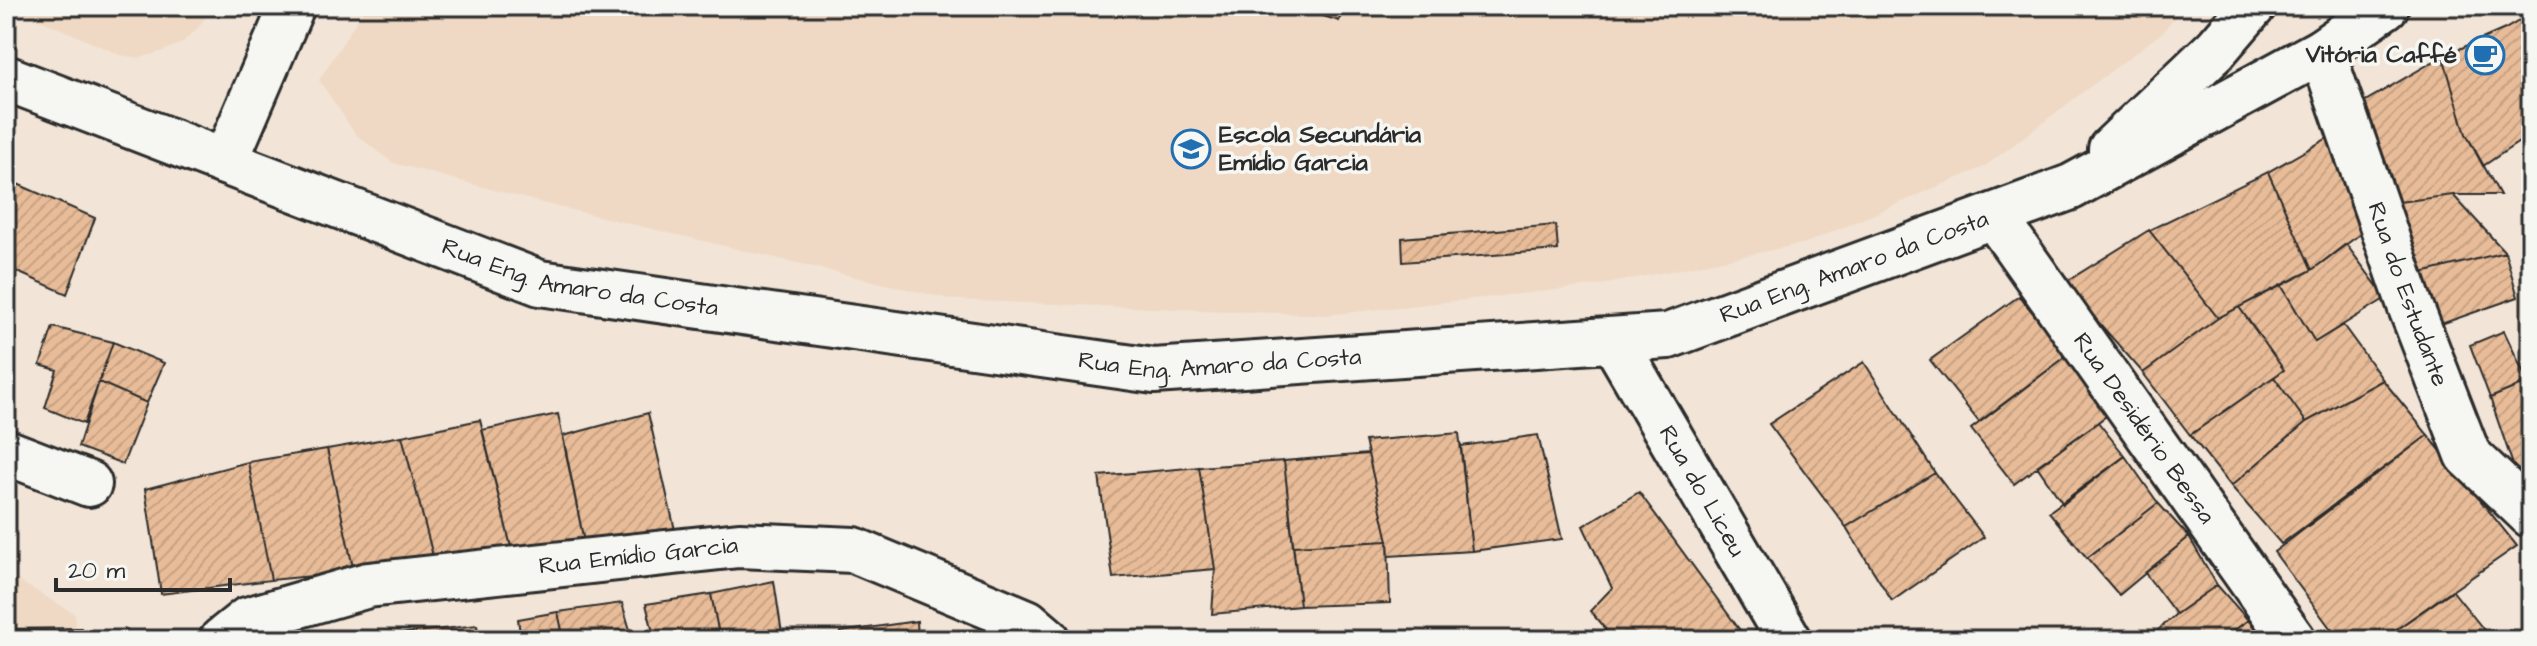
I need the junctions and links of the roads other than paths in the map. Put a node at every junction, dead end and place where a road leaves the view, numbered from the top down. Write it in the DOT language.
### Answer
graph roads {
  1 [pos="292,6"];
  2 [pos="2253,6"];
  3 [pos="2386,6"];
  4 [pos="2322,51"];
  5 [pos="10,79"];
  6 [pos="225,162"];
  7 [pos="2071,187"];
  8 [pos="1994,216"];
  9 [pos="1614,341"];
  10 [pos="6,452"];
  11 [pos="89,484"];
  12 [pos="2531,515"];
  13 [pos="222,640"];
  14 [pos="1048,640"];
  15 [pos="1789,640"];
  16 [pos="2293,640"];
  1 -- 6 [label="street"];
  2 -- 7 [label="street"];
  3 -- 4 [label="street, Rua Eng. Amaro da Costa"];
  4 -- 7 [label="street, Rua Eng. Amaro da Costa"];
  4 -- 12 [label="street, Rua do Estudante"];
  5 -- 6 [label="street, Rua Eng. Amaro da Costa"];
  6 -- 9 [label="street, Rua Eng. Amaro da Costa"];
  7 -- 8 [label="street, Rua Eng. Amaro da Costa"];
  8 -- 9 [label="street, Rua Eng. Amaro da Costa"];
  8 -- 16 [label="street, Rua Desidério Bessa"];
  9 -- 15 [label="street, Rua do Liceu"];
  10 -- 11 [label="street"];
  13 -- 14 [label="street, Rua Emídio Garcia"];
}
